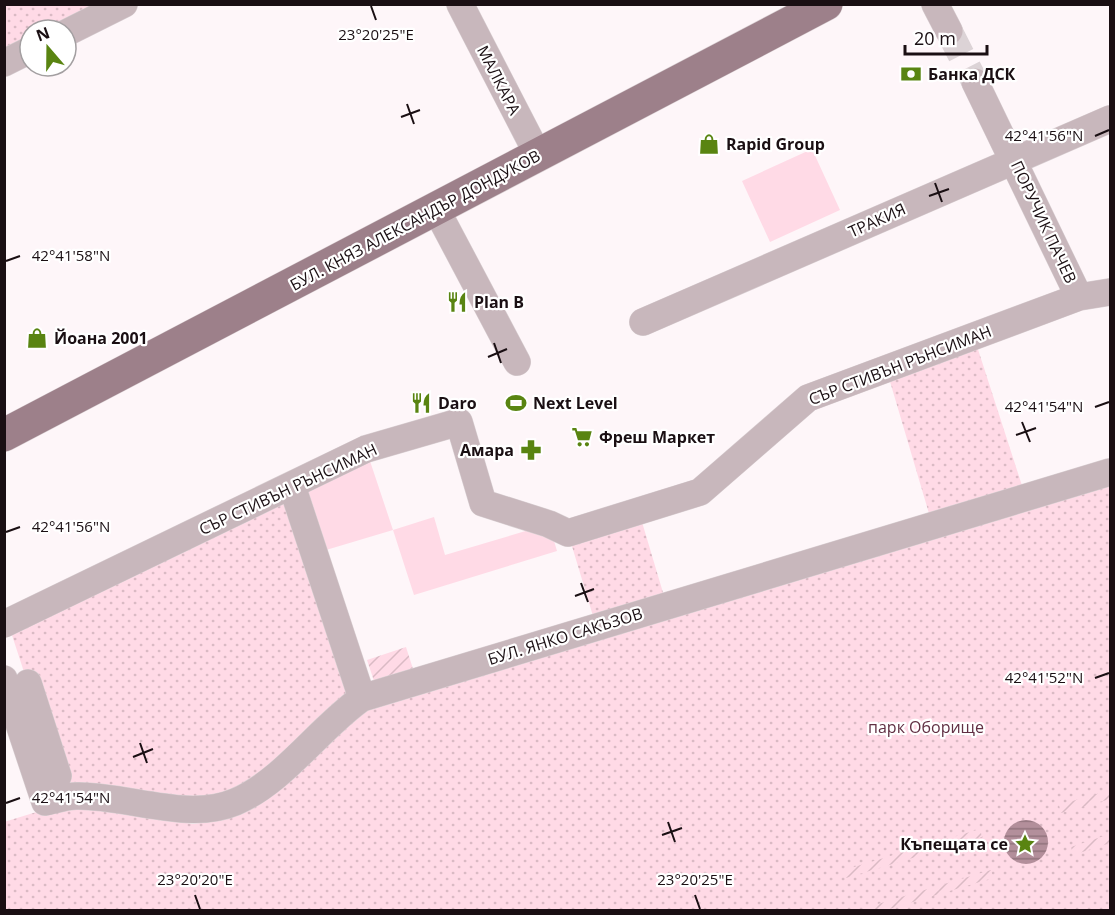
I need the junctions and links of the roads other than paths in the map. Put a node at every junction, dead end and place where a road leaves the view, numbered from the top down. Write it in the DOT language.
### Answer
graph roads {
  1 [pos="123,4"];
  2 [pos="460,4"];
  3 [pos="826,4"];
  4 [pos="935,4"];
  5 [pos="78,27"];
  6 [pos="949,32"];
  7 [pos="18,56"];
  8 [pos="4,63"];
  9 [pos="975,82"];
  10 [pos="1110,119"];
  11 [pos="538,155"];
  12 [pos="1015,160"];
  13 [pos="436,209"];
  14 [pos="1110,292"];
  15 [pos="1079,297"];
  16 [pos="643,322"];
  17 [pos="517,362"];
  18 [pos="4,435"];
  19 [pos="1110,472"];
  20 [pos="292,486"];
  21 [pos="4,624"];
  22 [pos="16,681"];
  23 [pos="362,698"];
  1 -- 5 [label="street"];
  2 -- 11 [label="street, МАЛКАРА"];
  3 -- 11 [label="main road, БУЛ. КНЯЗ АЛЕКСАНДЪР ДОНДУКОВ"];
  4 -- 6 [label="street"];
  7 -- 8 [label="street"];
  9 -- 12 [label="street, ПОРУЧИК ПАЧЕВ"];
  10 -- 12 [label="street, ТРАКИЯ"];
  11 -- 13 [label="main road, БУЛ. КНЯЗ АЛЕКСАНДЪР ДОНДУКОВ"];
  12 -- 15 [label="street, ПОРУЧИК ПАЧЕВ"];
  12 -- 16 [label="street, ТРАКИЯ"];
  13 -- 17 [label="street"];
  13 -- 18 [label="main road, БУЛ. КНЯЗ АЛЕКСАНДЪР ДОНДУКОВ"];
  14 -- 15 [label="street, СЪР СТИВЪН РЪНСИМАН"];
  15 -- 20 [label="street, СЪР СТИВЪН РЪНСИМАН"];
  19 -- 23 [label="street, БУЛ. ЯНКО САКЪЗОВ"];
  20 -- 21 [label="street, СЪР СТИВЪН РЪНСИМАН"];
  20 -- 23 [label="street"];
  22 -- 23 [label="street, БУЛ. ЯНКО САКЪЗОВ"];
}
